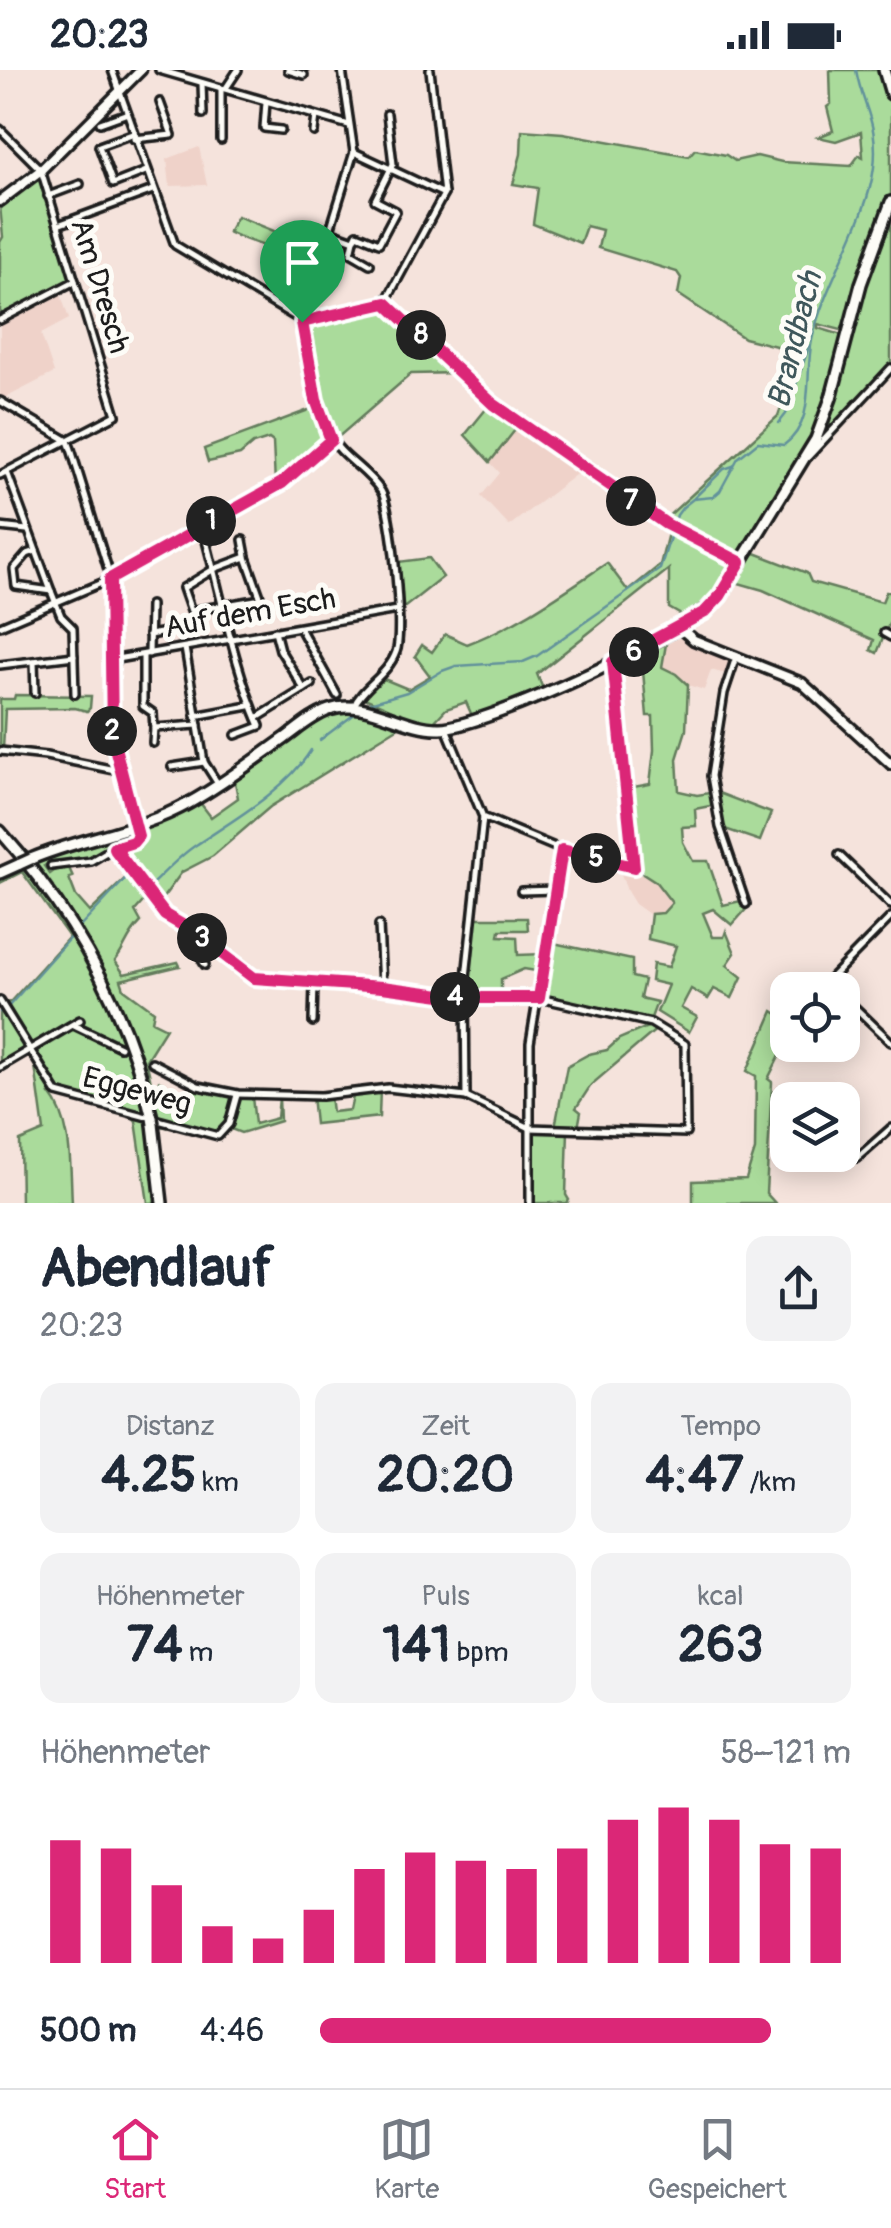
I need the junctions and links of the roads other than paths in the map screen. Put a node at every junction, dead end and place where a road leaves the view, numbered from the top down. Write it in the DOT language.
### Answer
graph roads {
  1 [pos="112,70"];
  2 [pos="140,70"];
  3 [pos="158,70"];
  4 [pos="192,70"];
  5 [pos="238,70"];
  6 [pos="288,70"];
  7 [pos="342,70"];
  8 [pos="430,70"];
  9 [pos="884,70"];
  10 [pos="304,75"];
  11 [pos="188,78"];
  12 [pos="202,82"];
  13 [pos="224,89"];
  14 [pos="118,92"];
  15 [pos="891,94"];
  16 [pos="160,102"];
  17 [pos="266,102"];
  18 [pos="125,114"];
  19 [pos="203,114"];
  20 [pos="387,114"];
  21 [pos="316,116"];
  22 [pos="100,123"];
  23 [pos="349,125"];
  24 [pos="281,130"];
  25 [pos="0,131"];
  26 [pos="314,132"];
  27 [pos="133,136"];
  28 [pos="221,140"];
  29 [pos="354,152"];
  30 [pos="41,170"];
  31 [pos="392,170"];
  32 [pos="146,171"];
  33 [pos="80,184"];
  34 [pos="153,190"];
  35 [pos="444,194"];
  36 [pos="48,196"];
  37 [pos="0,201"];
  38 [pos="891,202"];
  39 [pos="58,225"];
  40 [pos="332,232"];
  41 [pos="354,240"];
  42 [pos="370,264"];
  43 [pos="75,282"];
  44 [pos="386,303"];
  45 [pos="0,320"];
  46 [pos="302,322"];
  47 [pos="891,368"];
  48 [pos="0,401"];
  49 [pos="68,440"];
  50 [pos="331,440"];
  51 [pos="802,462"];
  52 [pos="4,473"];
  53 [pos="202,526"];
  54 [pos="0,527"];
  55 [pos="29,530"];
  56 [pos="243,540"];
  57 [pos="36,550"];
  58 [pos="246,557"];
  59 [pos="740,562"];
  60 [pos="214,570"];
  61 [pos="110,579"];
  62 [pos="50,591"];
  63 [pos="56,602"];
  64 [pos="150,604"];
  65 [pos="224,606"];
  66 [pos="396,610"];
  67 [pos="0,626"];
  68 [pos="683,626"];
  69 [pos="300,627"];
  70 [pos="166,632"];
  71 [pos="275,632"];
  72 [pos="148,636"];
  73 [pos="230,640"];
  74 [pos="185,648"];
  75 [pos="146,654"];
  76 [pos="74,656"];
  77 [pos="736,658"];
  78 [pos="34,660"];
  79 [pos="111,660"];
  80 [pos="613,662"];
  81 [pos="0,665"];
  82 [pos="312,684"];
  83 [pos="304,690"];
  84 [pos="35,693"];
  85 [pos="76,694"];
  86 [pos="337,695"];
  87 [pos="249,706"];
  88 [pos="358,708"];
  89 [pos="195,716"];
  90 [pos="257,718"];
  91 [pos="198,725"];
  92 [pos="154,728"];
  93 [pos="446,728"];
  94 [pos="236,736"];
  95 [pos="153,743"];
  96 [pos="0,752"];
  97 [pos="204,762"];
  98 [pos="891,764"];
  99 [pos="172,767"];
  100 [pos="120,771"];
  101 [pos="218,785"];
  102 [pos="483,817"];
  103 [pos="137,825"];
  104 [pos="0,831"];
  105 [pos="114,848"];
  106 [pos="562,850"];
  107 [pos="839,855"];
  108 [pos="50,866"];
  109 [pos="0,874"];
  110 [pos="556,890"];
  111 [pos="522,892"];
  112 [pos="746,904"];
  113 [pos="891,906"];
  114 [pos="891,917"];
  115 [pos="379,925"];
  116 [pos="216,950"];
  117 [pos="205,965"];
  118 [pos="837,972"];
  119 [pos="314,982"];
  120 [pos="382,987"];
  121 [pos="464,998"];
  122 [pos="539,998"];
  123 [pos="0,1002"];
  124 [pos="860,1012"];
  125 [pos="313,1022"];
  126 [pos="891,1042"];
  127 [pos="120,1047"];
  128 [pos="30,1050"];
  129 [pos="152,1062"];
  130 [pos="0,1067"];
  131 [pos="238,1094"];
  132 [pos="466,1097"];
  133 [pos="530,1128"];
  134 [pos="890,1131"];
  135 [pos="860,1156"];
  136 [pos="162,1203"];
  137 [pos="530,1203"];
  1 -- 14 [label="street"];
  2 -- 14 [label="street"];
  3 -- 11 [label="street"];
  4 -- 11 [label="street"];
  5 -- 13 [label="street"];
  6 -- 10 [label="street"];
  7 -- 23 [label="street"];
  8 -- 35 [label="street"];
  9 -- 15 [label="main road"];
  11 -- 12 [label="street"];
  12 -- 13 [label="street"];
  12 -- 19 [label="street"];
  13 -- 17 [label="street"];
  13 -- 28 [label="street"];
  14 -- 18 [label="street"];
  14 -- 30 [label="street"];
  16 -- 27 [label="street"];
  17 -- 21 [label="street"];
  17 -- 24 [label="street"];
  18 -- 22 [label="street"];
  18 -- 27 [label="street"];
  20 -- 31 [label="street"];
  21 -- 23 [label="street"];
  21 -- 26 [label="street"];
  23 -- 29 [label="street"];
  25 -- 30 [label="street"];
  27 -- 32 [label="street"];
  27 -- 32 [label="street"];
  29 -- 31 [label="street"];
  29 -- 40 [label="street"];
  30 -- 36 [label="street, Am Dresch"];
  30 -- 37 [label="street"];
  31 -- 35 [label="street"];
  31 -- 41 [label="street"];
  32 -- 34 [label="street"];
  33 -- 36 [label="street"];
  34 -- 39 [label="street"];
  34 -- 46 [label="street"];
  35 -- 44 [label="street"];
  36 -- 39 [label="street, Am Dresch"];
  38 -- 51 [label="main road"];
  39 -- 43 [label="street, Am Dresch"];
  40 -- 41 [label="street"];
  40 -- 46 [label="street"];
  41 -- 42 [label="street"];
  43 -- 45 [label="street"];
  43 -- 49 [label="street, Am Dresch"];
  44 -- 46 [label="street"];
  44 -- 59 [label="street"];
  46 -- 50 [label="street"];
  47 -- 51 [label="street"];
  48 -- 49 [label="street"];
  49 -- 52 [label="street"];
  49 -- 61 [label="street"];
  50 -- 53 [label="street"];
  50 -- 66 [label="street"];
  51 -- 59 [label="main road"];
  52 -- 55 [label="street"];
  53 -- 60 [label="street"];
  53 -- 61 [label="street"];
  54 -- 55 [label="street"];
  55 -- 57 [label="street"];
  56 -- 58 [label="street"];
  57 -- 62 [label="street"];
  57 -- 62 [label="street"];
  58 -- 60 [label="street"];
  58 -- 65 [label="street"];
  59 -- 68 [label="main road"];
  60 -- 65 [label="street"];
  60 -- 65 [label="street"];
  61 -- 63 [label="street"];
  61 -- 79 [label="street"];
  62 -- 63 [label="street"];
  63 -- 67 [label="street"];
  63 -- 76 [label="street"];
  64 -- 72 [label="street"];
  65 -- 73 [label="street"];
  66 -- 69 [label="street, Auf dem Esch"];
  66 -- 88 [label="street"];
  68 -- 77 [label="street"];
  68 -- 80 [label="main road"];
  69 -- 71 [label="street, Auf dem Esch"];
  69 -- 86 [label="street"];
  70 -- 72 [label="street"];
  71 -- 73 [label="street, Auf dem Esch"];
  71 -- 83 [label="street"];
  72 -- 75 [label="street"];
  73 -- 74 [label="street, Auf dem Esch"];
  73 -- 87 [label="street"];
  74 -- 75 [label="street, Auf dem Esch"];
  74 -- 89 [label="street"];
  75 -- 79 [label="street, Auf dem Esch"];
  75 -- 92 [label="street"];
  76 -- 78 [label="street"];
  76 -- 85 [label="street"];
  77 -- 98 [label="street"];
  77 -- 112 [label="street"];
  78 -- 81 [label="street"];
  78 -- 84 [label="street"];
  79 -- 100 [label="street"];
  80 -- 93 [label="main road"];
  80 -- 106 [label="street"];
  82 -- 83 [label="street"];
  83 -- 90 [label="street"];
  87 -- 89 [label="street"];
  87 -- 90 [label="street"];
  88 -- 93 [label="main road"];
  88 -- 101 [label="main road"];
  89 -- 91 [label="street"];
  90 -- 94 [label="street"];
  91 -- 92 [label="street"];
  91 -- 97 [label="street"];
  92 -- 95 [label="street"];
  93 -- 102 [label="street"];
  96 -- 100 [label="street"];
  97 -- 99 [label="street"];
  97 -- 101 [label="street"];
  100 -- 103 [label="street"];
  101 -- 103 [label="main road"];
  102 -- 106 [label="street"];
  102 -- 121 [label="street"];
  103 -- 105 [label="street"];
  103 -- 109 [label="main road, bridge"];
  104 -- 136 [label="main road"];
  105 -- 108 [label="street"];
  105 -- 116 [label="street"];
  106 -- 110 [label="street"];
  107 -- 113 [label="street"];
  110 -- 111 [label="street"];
  110 -- 122 [label="street"];
  114 -- 118 [label="street"];
  115 -- 120 [label="street"];
  116 -- 117 [label="street"];
  116 -- 119 [label="street"];
  119 -- 120 [label="street"];
  119 -- 125 [label="street"];
  120 -- 121 [label="street"];
  121 -- 122 [label="street"];
  121 -- 132 [label="street"];
  122 -- 133 [label="street"];
  122 -- 133 [label="street"];
  123 -- 128 [label="street"];
  124 -- 126 [label="street"];
  127 -- 128 [label="street"];
  128 -- 130 [label="street"];
  128 -- 131 [label="street, Eggeweg"];
  129 -- 131 [label="street"];
  131 -- 132 [label="street"];
  132 -- 133 [label="street"];
  133 -- 137 [label="street"];
  134 -- 135 [label="street"];
}
